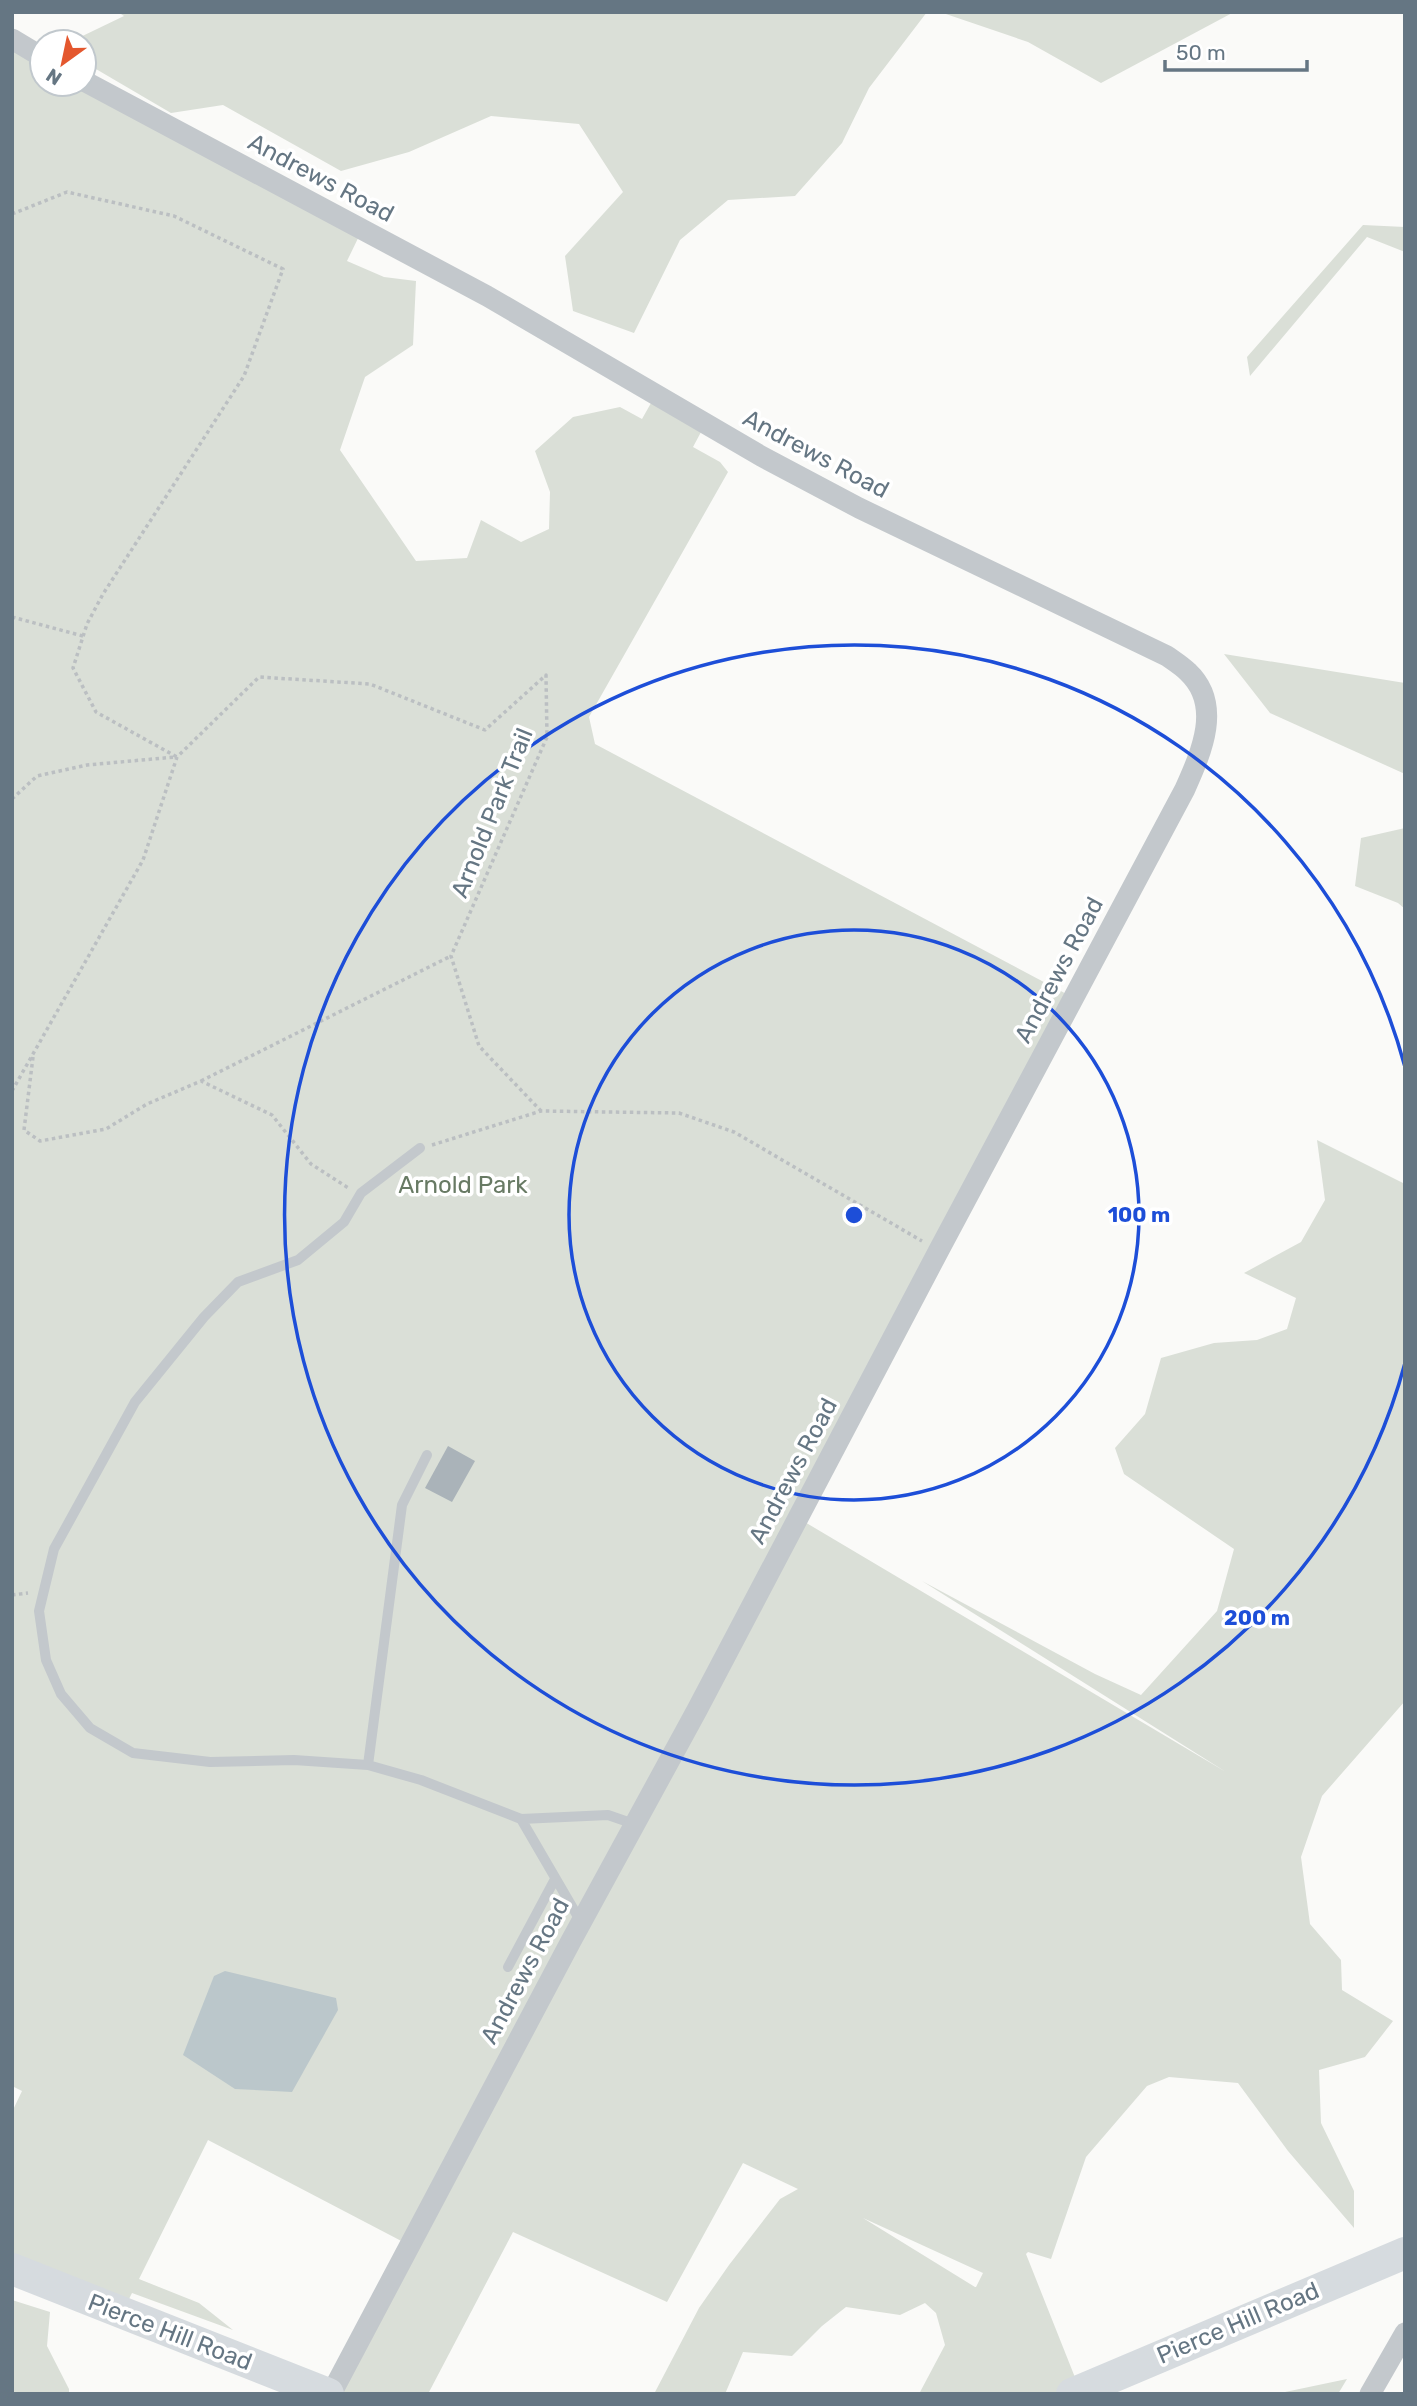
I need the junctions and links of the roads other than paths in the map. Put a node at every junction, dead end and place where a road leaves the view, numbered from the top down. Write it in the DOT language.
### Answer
graph roads {
  1 [pos="12,39"];
  2 [pos="28,49"];
  3 [pos="98,88"];
  4 [pos="420,1149"];
  5 [pos="427,1455"];
  6 [pos="368,1765"];
  7 [pos="522,1819"];
  8 [pos="634,1824"];
  9 [pos="555,1879"];
  10 [pos="581,1922"];
  11 [pos="508,1967"];
  12 [pos="1405,2253"];
  13 [pos="12,2269"];
  14 [pos="1405,2333"];
  15 [pos="329,2394"];
  16 [pos="1072,2394"];
  17 [pos="1370,2394"];
  1 -- 2 [label="street"];
  3 -- 8 [label="street, Andrews Road"];
  4 -- 6 [label="lane"];
  5 -- 6 [label="lane"];
  6 -- 7 [label="lane"];
  7 -- 8 [label="lane"];
  7 -- 9 [label="lane"];
  8 -- 10 [label="street, Andrews Road"];
  9 -- 10 [label="lane"];
  9 -- 11 [label="lane"];
  10 -- 15 [label="street, Andrews Road"];
  12 -- 16 [label="street, Pierce Hill Road"];
  13 -- 15 [label="street, Pierce Hill Road"];
  14 -- 17 [label="street"];
}
